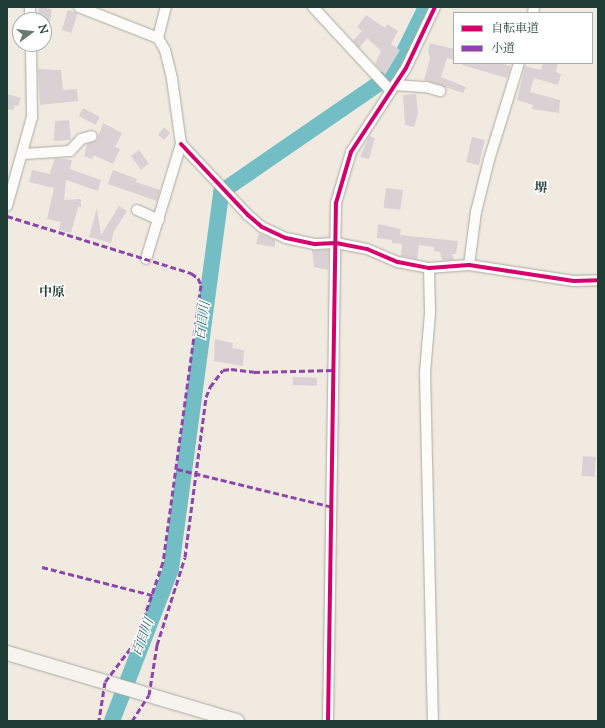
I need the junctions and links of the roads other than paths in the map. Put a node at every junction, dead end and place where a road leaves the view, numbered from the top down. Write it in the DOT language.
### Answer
graph roads {
  1 [pos="79,7"];
  2 [pos="166,7"];
  3 [pos="312,7"];
  4 [pos="435,7"];
  5 [pos="158,38"];
  6 [pos="31,52"];
  7 [pos="519,64"];
  8 [pos="387,85"];
  9 [pos="440,91"];
  10 [pos="92,136"];
  11 [pos="181,144"];
  12 [pos="24,154"];
  13 [pos="7,206"];
  14 [pos="137,210"];
  15 [pos="159,220"];
  16 [pos="336,243"];
  17 [pos="146,259"];
  18 [pos="469,265"];
  19 [pos="429,268"];
  20 [pos="598,280"];
  21 [pos="7,653"];
  22 [pos="237,721"];
  23 [pos="328,721"];
  24 [pos="433,721"];
  1 -- 5 [label="street"];
  2 -- 5 [label="street"];
  3 -- 8 [label="street"];
  4 -- 8 [label="street"];
  5 -- 11 [label="street"];
  6 -- 12 [label="street"];
  7 -- 18 [label="street"];
  8 -- 9 [label="street"];
  8 -- 16 [label="street"];
  10 -- 12 [label="street"];
  11 -- 15 [label="street"];
  11 -- 16 [label="street"];
  12 -- 13 [label="street"];
  14 -- 15 [label="street"];
  15 -- 17 [label="street"];
  16 -- 19 [label="street"];
  16 -- 23 [label="street"];
  18 -- 19 [label="street"];
  18 -- 20 [label="street"];
  19 -- 24 [label="street"];
  21 -- 22 [label="street"];
}
